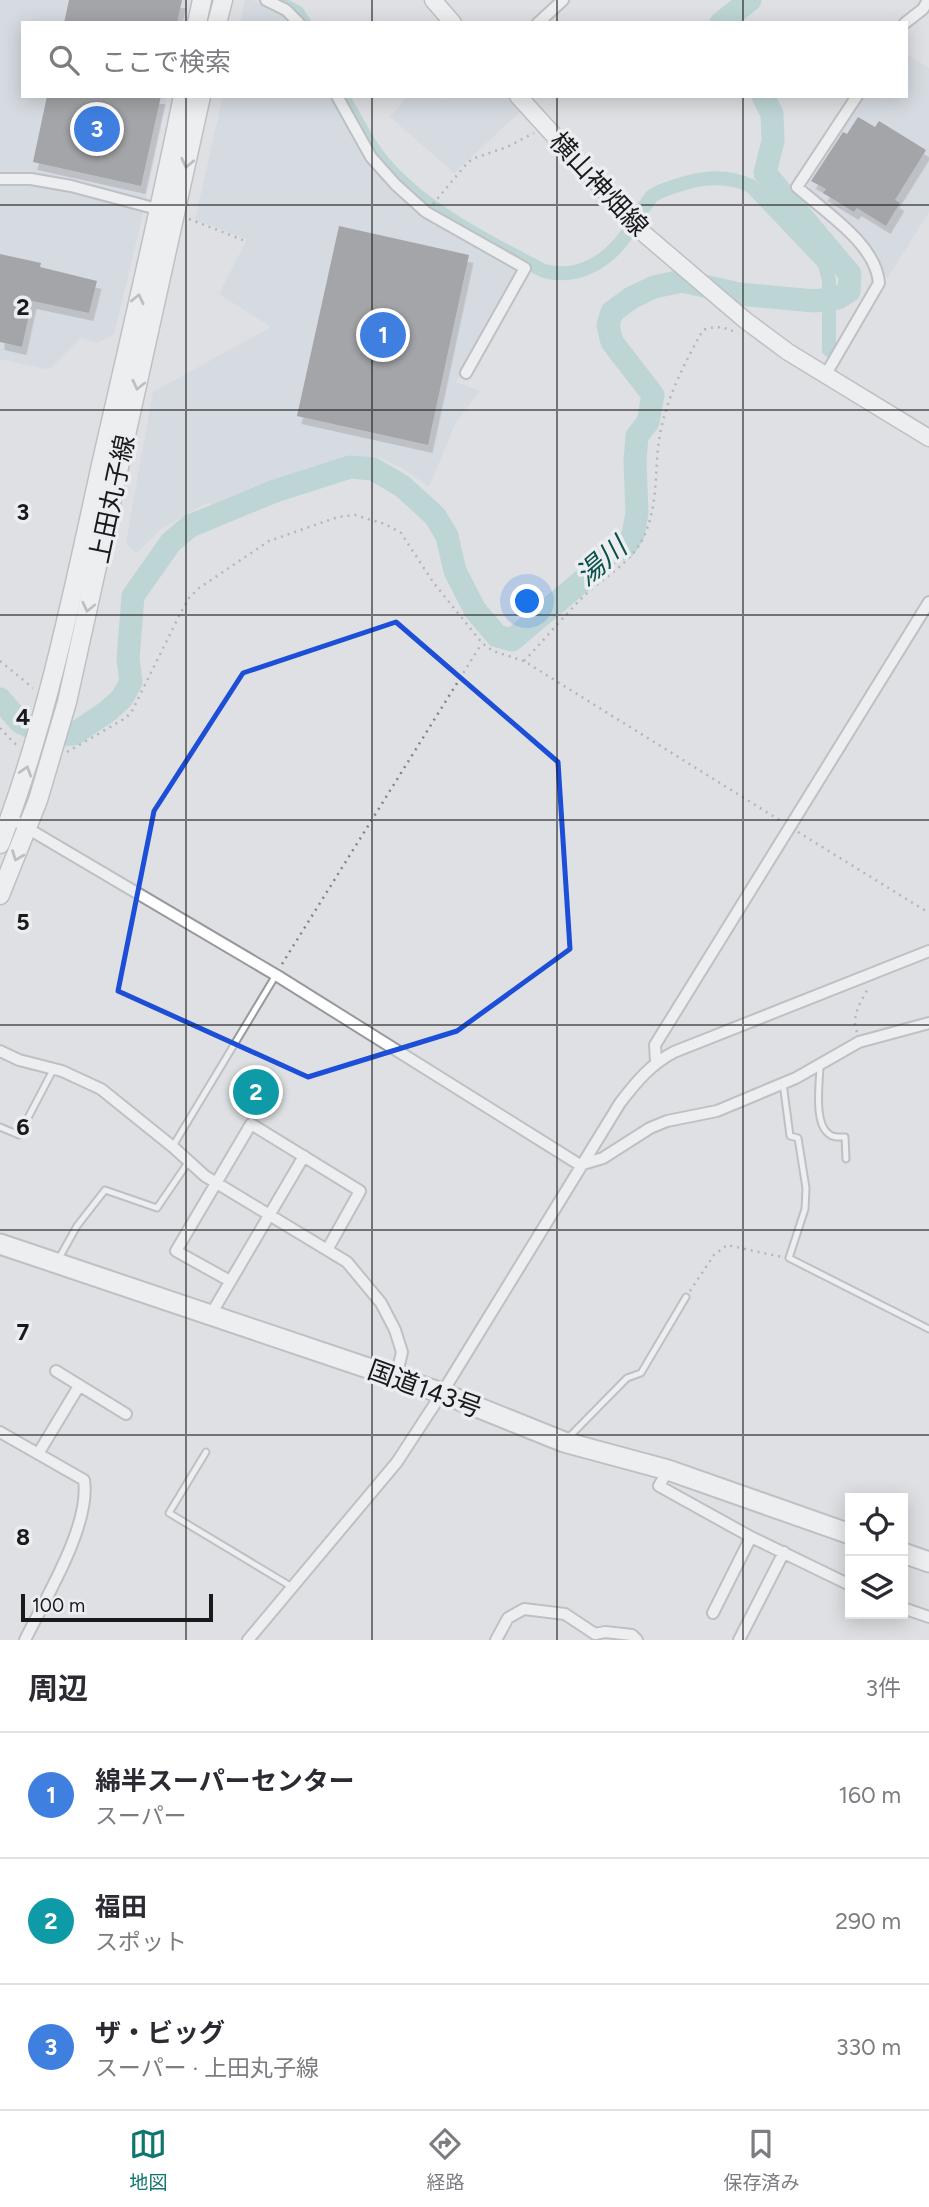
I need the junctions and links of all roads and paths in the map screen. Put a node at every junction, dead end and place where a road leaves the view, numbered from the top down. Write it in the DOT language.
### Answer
graph roads {
  1 [pos="202,0"];
  2 [pos="223,0"];
  3 [pos="266,0"];
  4 [pos="433,0"];
  5 [pos="563,0"];
  6 [pos="927,7"];
  7 [pos="197,21"];
  8 [pos="218,21"];
  9 [pos="297,21"];
  10 [pos="451,21"];
  11 [pos="540,21"];
  12 [pos="908,21"];
  13 [pos="183,98"];
  14 [pos="201,98"];
  15 [pos="338,98"];
  16 [pos="520,98"];
  17 [pos="856,98"];
  18 [pos="546,127"];
  19 [pos="0,180"];
  20 [pos="433,204"];
  21 [pos="159,209"];
  22 [pos="177,214"];
  23 [pos="243,240"];
  24 [pos="749,323"];
  25 [pos="466,373"];
  26 [pos="826,374"];
  27 [pos="929,438"];
  28 [pos="929,602"];
  29 [pos="482,643"];
  30 [pos="0,661"];
  31 [pos="524,661"];
  32 [pos="47,695"];
  33 [pos="0,728"];
  34 [pos="33,747"];
  35 [pos="55,748"];
  36 [pos="5,815"];
  37 [pos="791,827"];
  38 [pos="28,829"];
  39 [pos="0,844"];
  40 [pos="0,895"];
  41 [pos="929,913"];
  42 [pos="929,951"];
  43 [pos="880,969"];
  44 [pos="276,975"];
  45 [pos="929,1023"];
  46 [pos="859,1042"];
  47 [pos="0,1051"];
  48 [pos="656,1061"];
  49 [pos="820,1064"];
  50 [pos="54,1069"];
  51 [pos="783,1083"];
  52 [pos="0,1127"];
  53 [pos="173,1147"];
  54 [pos="304,1157"];
  55 [pos="846,1159"];
  56 [pos="189,1161"];
  57 [pos="580,1165"];
  58 [pos="215,1182"];
  59 [pos="269,1217"];
  60 [pos="0,1244"];
  61 [pos="327,1250"];
  62 [pos="789,1258"];
  63 [pos="57,1263"];
  64 [pos="230,1282"];
  65 [pos="686,1297"];
  66 [pos="210,1316"];
  67 [pos="929,1329"];
  68 [pos="56,1371"];
  69 [pos="396,1377"];
  70 [pos="79,1386"];
  71 [pos="442,1393"];
  72 [pos="126,1415"];
  73 [pos="0,1432"];
  74 [pos="564,1441"];
  75 [pos="206,1452"];
  76 [pos="38,1454"];
  77 [pos="668,1469"];
  78 [pos="845,1532"];
  79 [pos="751,1537"];
  80 [pos="784,1552"];
  81 [pos="908,1555"];
  82 [pos="929,1562"];
  83 [pos="845,1582"];
  84 [pos="292,1587"];
  85 [pos="908,1610"];
  86 [pos="713,1613"];
  87 [pos="929,1617"];
  88 [pos="25,1640"];
  89 [pos="248,1640"];
  90 [pos="496,1640"];
  91 [pos="637,1640"];
  92 [pos="738,1640"];
  1 -- 7 [label="main road"];
  2 -- 8 [label="main road"];
  3 -- 9 [label="street"];
  4 -- 10 [label="street"];
  5 -- 11 [label="street"];
  6 -- 12 [label="street"];
  13 -- 21 [label="main road, 上田丸子線"];
  14 -- 22 [label="main road, 上田丸子線, one-way"];
  15 -- 25 [label="street"];
  16 -- 18 [label="street, 横山神畑線"];
  17 -- 26 [label="street"];
  18 -- 20 [label="path"];
  18 -- 24 [label="street, 横山神畑線"];
  19 -- 21 [label="street"];
  21 -- 22 [label="street"];
  32 -- 21 [label="main road, 上田丸子線, one-way"];
  22 -- 23 [label="path"];
  22 -- 35 [label="main road, 上田丸子線, one-way"];
  24 -- 26 [label="street"];
  24 -- 31 [label="path"];
  26 -- 27 [label="street"];
  28 -- 37 [label="street"];
  29 -- 31 [label="path"];
  29 -- 35 [label="path"];
  29 -- 44 [label="path"];
  30 -- 32 [label="path"];
  31 -- 37 [label="path"];
  32 -- 34 [label="main road, 上田丸子線"];
  33 -- 34 [label="path"];
  36 -- 34 [label="main road, 上田丸子線, one-way"];
  35 -- 38 [label="main road, 上田丸子線"];
  36 -- 38 [label="street"];
  36 -- 39 [label="main road, 上田丸子線"];
  37 -- 41 [label="path"];
  37 -- 48 [label="street"];
  38 -- 40 [label="main road, 上田丸子線, one-way"];
  38 -- 44 [label="street"];
  42 -- 43 [label="street"];
  43 -- 46 [label="path"];
  43 -- 48 [label="street"];
  44 -- 53 [label="lane"];
  44 -- 57 [label="street"];
  45 -- 46 [label="street"];
  46 -- 49 [label="street"];
  47 -- 50 [label="street"];
  48 -- 57 [label="street"];
  49 -- 51 [label="street"];
  49 -- 55 [label="lane"];
  50 -- 52 [label="lane"];
  50 -- 53 [label="street"];
  51 -- 57 [label="street"];
  51 -- 62 [label="lane"];
  53 -- 56 [label="street"];
  54 -- 58 [label="street"];
  54 -- 59 [label="street"];
  54 -- 61 [label="street"];
  56 -- 58 [label="street"];
  56 -- 63 [label="lane"];
  57 -- 71 [label="street"];
  58 -- 59 [label="street"];
  58 -- 64 [label="street"];
  59 -- 61 [label="street"];
  59 -- 64 [label="street"];
  60 -- 63 [label="highway, 国道143号"];
  61 -- 69 [label="street"];
  62 -- 65 [label="path"];
  62 -- 67 [label="lane"];
  63 -- 66 [label="highway, 国道143号"];
  64 -- 66 [label="street"];
  65 -- 74 [label="lane"];
  66 -- 69 [label="highway, 国道143号"];
  68 -- 70 [label="street"];
  69 -- 71 [label="highway, 国道143号"];
  70 -- 72 [label="street"];
  70 -- 76 [label="street"];
  71 -- 74 [label="highway, 国道143号"];
  71 -- 84 [label="street"];
  73 -- 76 [label="street"];
  74 -- 77 [label="highway, 国道143号"];
  75 -- 84 [label="lane"];
  76 -- 88 [label="street"];
  77 -- 78 [label="highway, 国道143号"];
  77 -- 79 [label="street"];
  79 -- 80 [label="street"];
  79 -- 86 [label="street"];
  80 -- 83 [label="street"];
  80 -- 92 [label="street"];
  81 -- 82 [label="highway"];
  84 -- 89 [label="street"];
  85 -- 87 [label="street"];
  90 -- 91 [label="street"];
}
